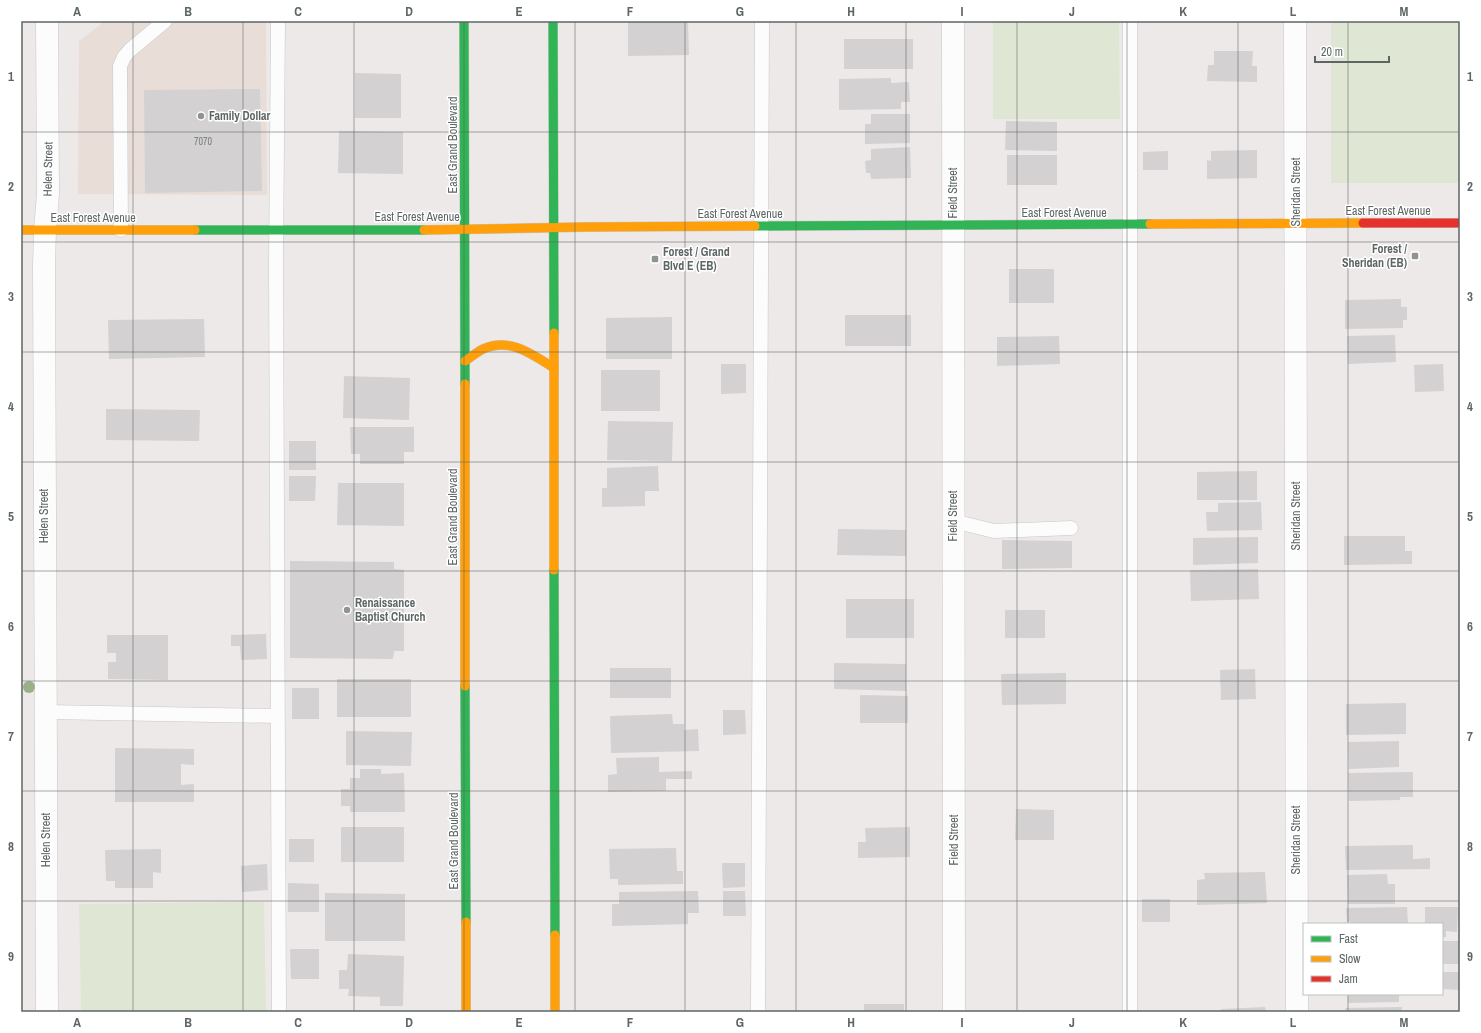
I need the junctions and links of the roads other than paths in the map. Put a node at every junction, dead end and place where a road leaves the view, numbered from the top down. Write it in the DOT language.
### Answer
graph roads {
  1 [pos="47,21"];
  2 [pos="165,21"];
  3 [pos="278,21"];
  4 [pos="464,21"];
  5 [pos="553,21"];
  6 [pos="762,21"];
  7 [pos="953,21"];
  8 [pos="1130,21"];
  9 [pos="1295,21"];
  10 [pos="1296,223"];
  11 [pos="1460,223"];
  12 [pos="1130,224"];
  13 [pos="953,225"];
  14 [pos="760,226"];
  15 [pos="554,227"];
  16 [pos="21,230"];
  17 [pos="44,230"];
  18 [pos="121,230"];
  19 [pos="276,230"];
  20 [pos="465,230"];
  21 [pos="465,360"];
  22 [pos="554,368"];
  23 [pos="953,521"];
  24 [pos="1071,528"];
  25 [pos="46,712"];
  26 [pos="277,716"];
  27 [pos="46,1012"];
  28 [pos="279,1012"];
  29 [pos="466,1012"];
  30 [pos="555,1012"];
  31 [pos="758,1012"];
  32 [pos="954,1012"];
  33 [pos="1130,1012"];
  34 [pos="1297,1012"];
  1 -- 17 [label="street, Helen Street"];
  2 -- 18 [label="lane"];
  3 -- 19 [label="lane"];
  4 -- 20 [label="main road, East Grand Boulevard"];
  5 -- 15 [label="main road"];
  6 -- 14 [label="lane"];
  7 -- 13 [label="street, Field Street"];
  8 -- 12 [label="lane"];
  9 -- 10 [label="street, Sheridan Street"];
  10 -- 11 [label="main road, East Forest Avenue"];
  10 -- 12 [label="main road, East Forest Avenue"];
  10 -- 34 [label="street, Sheridan Street"];
  12 -- 13 [label="main road, East Forest Avenue"];
  12 -- 33 [label="lane"];
  13 -- 14 [label="main road, East Forest Avenue"];
  13 -- 23 [label="street, Field Street"];
  14 -- 15 [label="main road, East Forest Avenue"];
  14 -- 31 [label="lane"];
  15 -- 20 [label="main road, East Forest Avenue"];
  15 -- 22 [label="main road"];
  16 -- 17 [label="main road, East Forest Avenue"];
  17 -- 18 [label="main road, East Forest Avenue"];
  17 -- 25 [label="street, Helen Street"];
  18 -- 19 [label="main road, East Forest Avenue"];
  19 -- 20 [label="main road, East Forest Avenue"];
  19 -- 26 [label="lane"];
  20 -- 21 [label="main road, East Grand Boulevard"];
  21 -- 22 [label="main road"];
  21 -- 29 [label="main road, East Grand Boulevard"];
  22 -- 30 [label="main road"];
  23 -- 24 [label="lane"];
  23 -- 32 [label="street, Field Street"];
  25 -- 26 [label="lane"];
  25 -- 27 [label="street, Helen Street"];
  26 -- 28 [label="lane"];
}
